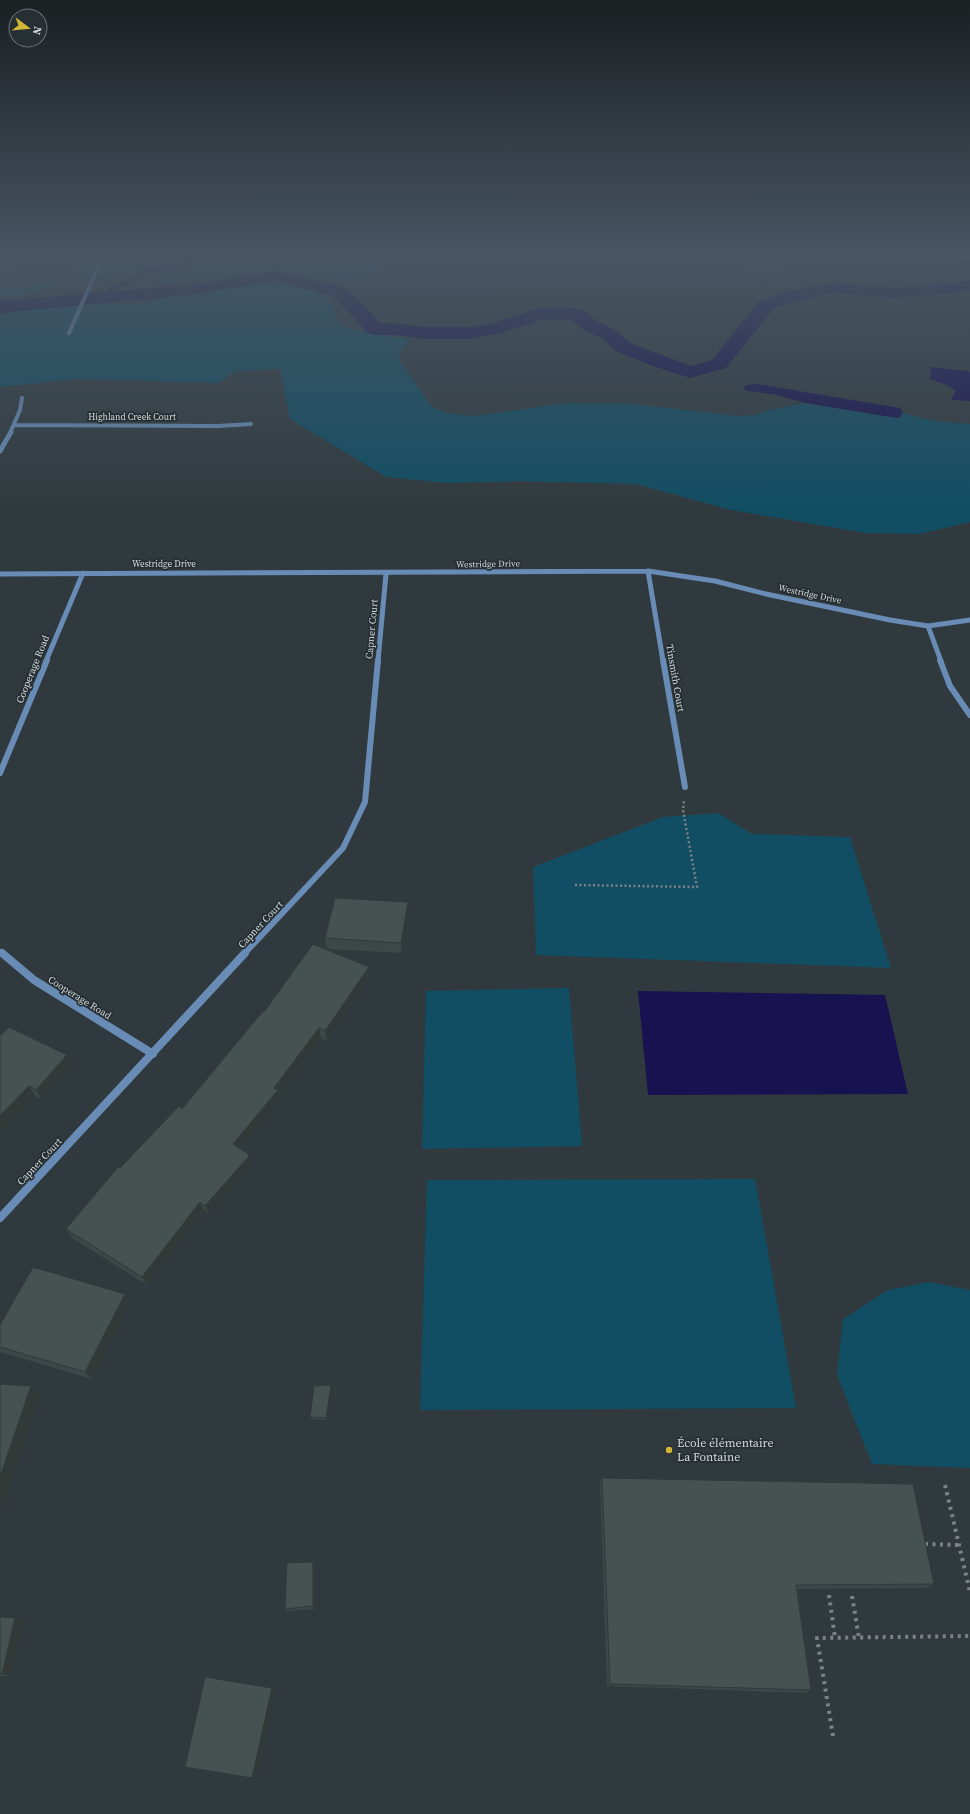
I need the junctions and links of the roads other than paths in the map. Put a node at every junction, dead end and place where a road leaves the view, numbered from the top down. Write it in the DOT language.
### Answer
graph roads {
  1 [pos="22,398"];
  2 [pos="251,424"];
  3 [pos="14,425"];
  4 [pos="0,451"];
  5 [pos="648,571"];
  6 [pos="83,573"];
  7 [pos="0,574"];
  8 [pos="386,574"];
  9 [pos="970,620"];
  10 [pos="928,626"];
  11 [pos="970,715"];
  12 [pos="0,773"];
  13 [pos="685,787"];
  14 [pos="0,952"];
  15 [pos="153,1054"];
  16 [pos="0,1218"];
  1 -- 3 [label="street"];
  2 -- 3 [label="street, Highland Creek Court"];
  3 -- 4 [label="street"];
  5 -- 8 [label="street, Westridge Drive"];
  5 -- 10 [label="street, Westridge Drive"];
  5 -- 13 [label="street, Tinsmith Court"];
  6 -- 7 [label="street, Westridge Drive"];
  6 -- 8 [label="street, Westridge Drive"];
  6 -- 12 [label="street, Cooperage Road"];
  8 -- 15 [label="street, Capner Court"];
  9 -- 10 [label="street, Westridge Drive"];
  10 -- 11 [label="street"];
  14 -- 15 [label="street, Cooperage Road"];
  15 -- 16 [label="street, Capner Court"];
}
